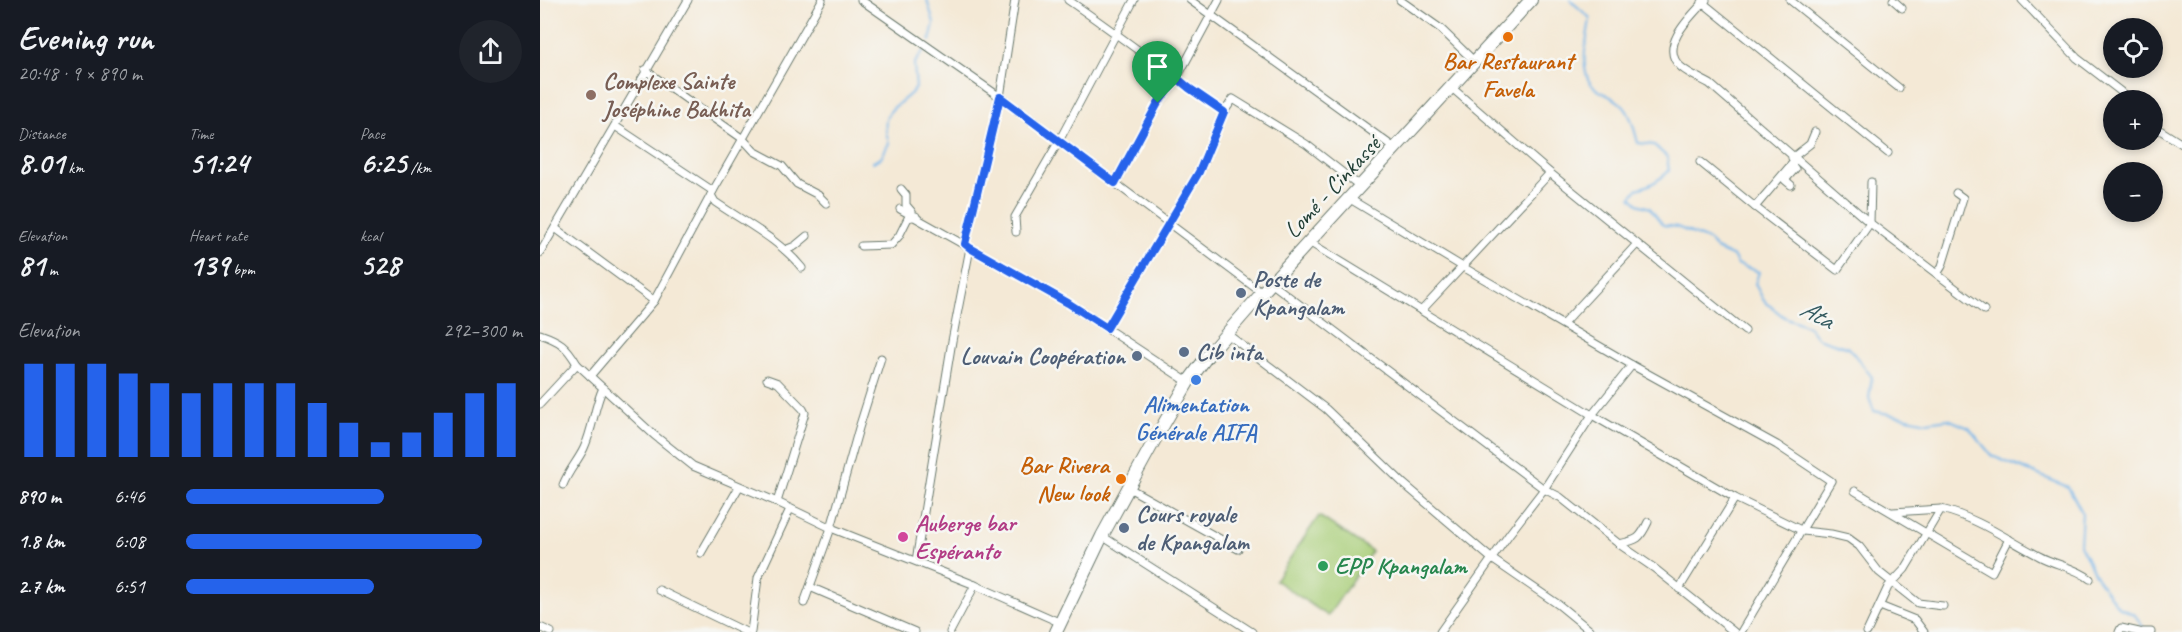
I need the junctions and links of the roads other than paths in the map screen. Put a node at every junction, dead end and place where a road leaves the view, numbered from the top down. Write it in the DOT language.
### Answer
graph roads {
  1 [pos="688,0"];
  2 [pos="822,0"];
  3 [pos="861,0"];
  4 [pos="1015,0"];
  5 [pos="1068,0"];
  6 [pos="1134,0"];
  7 [pos="1190,0"];
  8 [pos="1219,0"];
  9 [pos="1400,0"];
  10 [pos="1531,0"];
  11 [pos="1790,0"];
  12 [pos="1893,0"];
  13 [pos="2022,0"];
  14 [pos="1703,1"];
  15 [pos="1902,8"];
  16 [pos="1211,16"];
  17 [pos="1116,32"];
  18 [pos="1475,62"];
  19 [pos="645,70"];
  20 [pos="1177,78"];
  21 [pos="1452,88"];
  22 [pos="1899,88"];
  23 [pos="2119,90"];
  24 [pos="1000,97"];
  25 [pos="1224,112"];
  26 [pos="615,126"];
  27 [pos="1815,132"];
  28 [pos="2163,133"];
  29 [pos="743,139"];
  30 [pos="1059,141"];
  31 [pos="2182,144"];
  32 [pos="1396,149"];
  33 [pos="1888,153"];
  34 [pos="1792,160"];
  35 [pos="1700,162"];
  36 [pos="1550,173"];
  37 [pos="1871,182"];
  38 [pos="1115,183"];
  39 [pos="1791,185"];
  40 [pos="1361,187"];
  41 [pos="902,189"];
  42 [pos="712,193"];
  43 [pos="1956,193"];
  44 [pos="1350,199"];
  45 [pos="826,203"];
  46 [pos="1755,207"];
  47 [pos="900,209"];
  48 [pos="916,216"];
  49 [pos="1168,222"];
  50 [pos="1870,223"];
  51 [pos="555,228"];
  52 [pos="1016,232"];
  53 [pos="807,236"];
  54 [pos="1309,242"];
  55 [pos="1638,244"];
  56 [pos="861,246"];
  57 [pos="967,246"];
  58 [pos="785,250"];
  59 [pos="540,253"];
  60 [pos="1463,267"];
  61 [pos="802,268"];
  62 [pos="1937,274"];
  63 [pos="1271,283"];
  64 [pos="1262,293"];
  65 [pos="654,301"];
  66 [pos="1422,310"];
  67 [pos="1984,310"];
  68 [pos="1563,324"];
  69 [pos="1107,328"];
  70 [pos="1745,331"];
  71 [pos="1226,333"];
  72 [pos="540,334"];
  73 [pos="881,358"];
  74 [pos="577,364"];
  75 [pos="1632,365"];
  76 [pos="590,376"];
  77 [pos="767,379"];
  78 [pos="1188,382"];
  79 [pos="603,388"];
  80 [pos="540,404"];
  81 [pos="1592,415"];
  82 [pos="563,485"];
  83 [pos="739,487"];
  84 [pos="1129,488"];
  85 [pos="1544,489"];
  86 [pos="1855,491"];
  87 [pos="1735,498"];
  88 [pos="777,502"];
  89 [pos="790,509"];
  90 [pos="1941,509"];
  91 [pos="1892,512"];
  92 [pos="1648,522"];
  93 [pos="831,528"];
  94 [pos="1803,531"];
  95 [pos="1926,535"];
  96 [pos="1102,536"];
  97 [pos="2009,539"];
  98 [pos="1619,544"];
  99 [pos="1238,549"];
  100 [pos="701,553"];
  101 [pos="1492,559"];
  102 [pos="916,561"];
  103 [pos="2090,579"];
  104 [pos="1893,582"];
  105 [pos="975,585"];
  106 [pos="810,587"];
  107 [pos="1679,589"];
  108 [pos="659,590"];
  109 [pos="804,603"];
  110 [pos="1880,606"];
  111 [pos="1943,606"];
  112 [pos="540,627"];
  113 [pos="1058,627"];
  114 [pos="551,632"];
  115 [pos="746,632"];
  116 [pos="751,632"];
  117 [pos="915,632"];
  118 [pos="950,632"];
  119 [pos="1252,632"];
  120 [pos="1440,632"];
  121 [pos="1592,632"];
  122 [pos="1734,632"];
  123 [pos="1742,632"];
  124 [pos="1867,632"];
  125 [pos="1924,632"];
  126 [pos="2120,632"];
  127 [pos="2141,632"];
  128 [pos="2151,632"];
  1 -- 19 [label="street"];
  2 -- 29 [label="street"];
  3 -- 24 [label="street"];
  4 -- 24 [label="street"];
  5 -- 17 [label="street"];
  6 -- 17 [label="street"];
  7 -- 16 [label="street"];
  8 -- 16 [label="street"];
  9 -- 18 [label="street"];
  10 -- 18 [label="highway, Lomé - Cinkassé"];
  11 -- 22 [label="street"];
  12 -- 15 [label="street"];
  13 -- 23 [label="street"];
  14 -- 33 [label="street"];
  14 -- 34 [label="street"];
  16 -- 20 [label="street"];
  16 -- 32 [label="street"];
  17 -- 20 [label="street"];
  17 -- 30 [label="street"];
  18 -- 21 [label="highway, Lomé - Cinkassé"];
  19 -- 26 [label="street"];
  19 -- 29 [label="street"];
  20 -- 25 [label="street"];
  20 -- 38 [label="street"];
  21 -- 32 [label="highway, Lomé - Cinkassé"];
  21 -- 36 [label="street"];
  24 -- 30 [label="street"];
  24 -- 57 [label="street"];
  25 -- 40 [label="street"];
  25 -- 49 [label="street"];
  26 -- 42 [label="street"];
  26 -- 51 [label="street"];
  27 -- 34 [label="street"];
  28 -- 31 [label="street"];
  29 -- 42 [label="street"];
  29 -- 45 [label="street"];
  30 -- 38 [label="street"];
  30 -- 52 [label="street"];
  32 -- 40 [label="highway, Lomé - Cinkassé"];
  34 -- 39 [label="street"];
  34 -- 46 [label="street"];
  34 -- 50 [label="street"];
  35 -- 46 [label="street"];
  36 -- 55 [label="street"];
  36 -- 60 [label="street"];
  37 -- 50 [label="street"];
  38 -- 49 [label="street"];
  40 -- 44 [label="highway, Lomé - Cinkassé"];
  41 -- 48 [label="street"];
  42 -- 58 [label="street"];
  42 -- 65 [label="street"];
  43 -- 62 [label="street"];
  44 -- 54 [label="highway, Lomé - Cinkassé"];
  44 -- 60 [label="street"];
  46 -- 50 [label="street"];
  47 -- 48 [label="street"];
  48 -- 56 [label="street"];
  48 -- 57 [label="street"];
  49 -- 64 [label="street"];
  49 -- 69 [label="street"];
  50 -- 62 [label="street"];
  51 -- 59 [label="street"];
  51 -- 65 [label="street"];
  53 -- 58 [label="street"];
  54 -- 63 [label="highway, Lomé - Cinkassé"];
  54 -- 66 [label="street"];
  55 -- 68 [label="street"];
  55 -- 70 [label="street"];
  57 -- 69 [label="street"];
  57 -- 102 [label="street"];
  58 -- 61 [label="street"];
  60 -- 66 [label="street"];
  60 -- 68 [label="street"];
  62 -- 67 [label="street"];
  63 -- 64 [label="highway, Lomé - Cinkassé"];
  63 -- 85 [label="street"];
  64 -- 71 [label="highway, Lomé - Cinkassé"];
  65 -- 76 [label="street"];
  66 -- 81 [label="street"];
  68 -- 75 [label="street"];
  69 -- 78 [label="street"];
  71 -- 78 [label="highway, Lomé - Cinkassé"];
  71 -- 101 [label="street"];
  72 -- 74 [label="street"];
  73 -- 93 [label="street"];
  74 -- 76 [label="street"];
  74 -- 80 [label="street"];
  75 -- 81 [label="street"];
  75 -- 94 [label="street"];
  76 -- 79 [label="street"];
  77 -- 88 [label="street"];
  78 -- 84 [label="highway, Lomé - Cinkassé"];
  79 -- 82 [label="street"];
  79 -- 83 [label="street"];
  81 -- 85 [label="street"];
  81 -- 87 [label="street"];
  83 -- 88 [label="street"];
  83 -- 100 [label="street"];
  84 -- 96 [label="highway, Lomé - Cinkassé"];
  84 -- 99 [label="street"];
  85 -- 98 [label="street"];
  85 -- 101 [label="street"];
  86 -- 91 [label="street"];
  87 -- 94 [label="street"];
  87 -- 107 [label="street"];
  88 -- 89 [label="street"];
  89 -- 93 [label="street"];
  89 -- 116 [label="street"];
  90 -- 91 [label="street"];
  90 -- 95 [label="street"];
  90 -- 97 [label="street"];
  91 -- 95 [label="street"];
  92 -- 98 [label="street"];
  93 -- 102 [label="street"];
  93 -- 106 [label="street"];
  94 -- 104 [label="street"];
  94 -- 123 [label="street"];
  95 -- 97 [label="street"];
  95 -- 104 [label="street"];
  96 -- 113 [label="highway, Lomé - Cinkassé"];
  96 -- 119 [label="street"];
  97 -- 103 [label="street"];
  98 -- 107 [label="street"];
  101 -- 120 [label="street"];
  101 -- 121 [label="street"];
  102 -- 105 [label="street"];
  104 -- 110 [label="street"];
  104 -- 111 [label="street"];
  105 -- 113 [label="street"];
  105 -- 118 [label="street"];
  106 -- 109 [label="street"];
  106 -- 117 [label="street"];
  107 -- 122 [label="street"];
  108 -- 115 [label="street"];
  110 -- 124 [label="street"];
  110 -- 125 [label="street"];
  112 -- 114 [label="street"];
  126 -- 127 [label="street"];
  127 -- 128 [label="street"];
}
